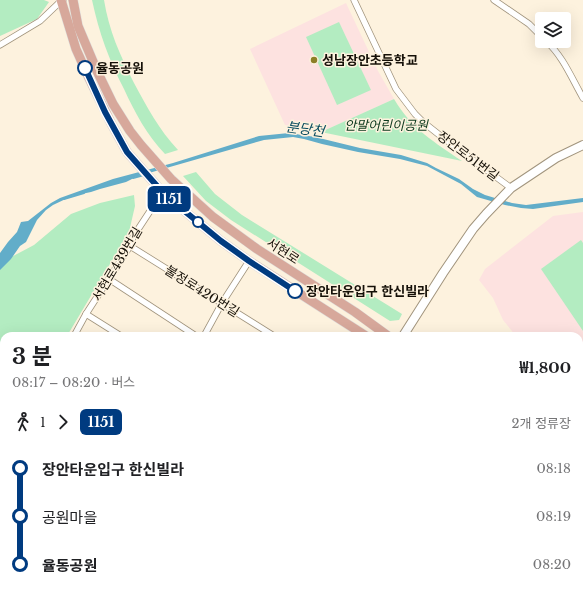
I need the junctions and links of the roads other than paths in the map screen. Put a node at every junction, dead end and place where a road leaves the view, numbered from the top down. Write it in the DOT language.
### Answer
graph roads {
  1 [pos="62,0"];
  2 [pos="72,0"];
  3 [pos="354,0"];
  4 [pos="494,0"];
  5 [pos="535,30"];
  6 [pos="0,45"];
  7 [pos="552,48"];
  8 [pos="583,98"];
  9 [pos="583,145"];
  10 [pos="509,191"];
  11 [pos="162,192"];
  12 [pos="130,246"];
  13 [pos="249,261"];
  14 [pos="109,279"];
  15 [pos="222,303"];
  16 [pos="86,314"];
  17 [pos="76,332"];
  18 [pos="115,332"];
  19 [pos="190,332"];
  20 [pos="206,332"];
  21 [pos="268,332"];
  22 [pos="360,332"];
  23 [pos="382,332"];
  24 [pos="406,332"];
  1 -- 6 [label="street"];
  1 -- 11 [label="main road, 서현로"];
  2 -- 23 [label="main road, 서현로"];
  3 -- 10 [label="street, 장안로51번길"];
  4 -- 5 [label="street"];
  7 -- 8 [label="street"];
  9 -- 10 [label="street"];
  10 -- 24 [label="street"];
  11 -- 12 [label="street, 서현로439번길"];
  11 -- 13 [label="main road, 서현로"];
  12 -- 14 [label="street, 서현로439번길"];
  12 -- 15 [label="street, 불정로420번길"];
  13 -- 15 [label="street"];
  13 -- 22 [label="main road, 서현로"];
  14 -- 16 [label="street, 서현로439번길"];
  14 -- 19 [label="street"];
  15 -- 20 [label="street"];
  15 -- 21 [label="street, 불정로420번길"];
  16 -- 17 [label="street, 서현로439번길"];
  16 -- 18 [label="street"];
}
